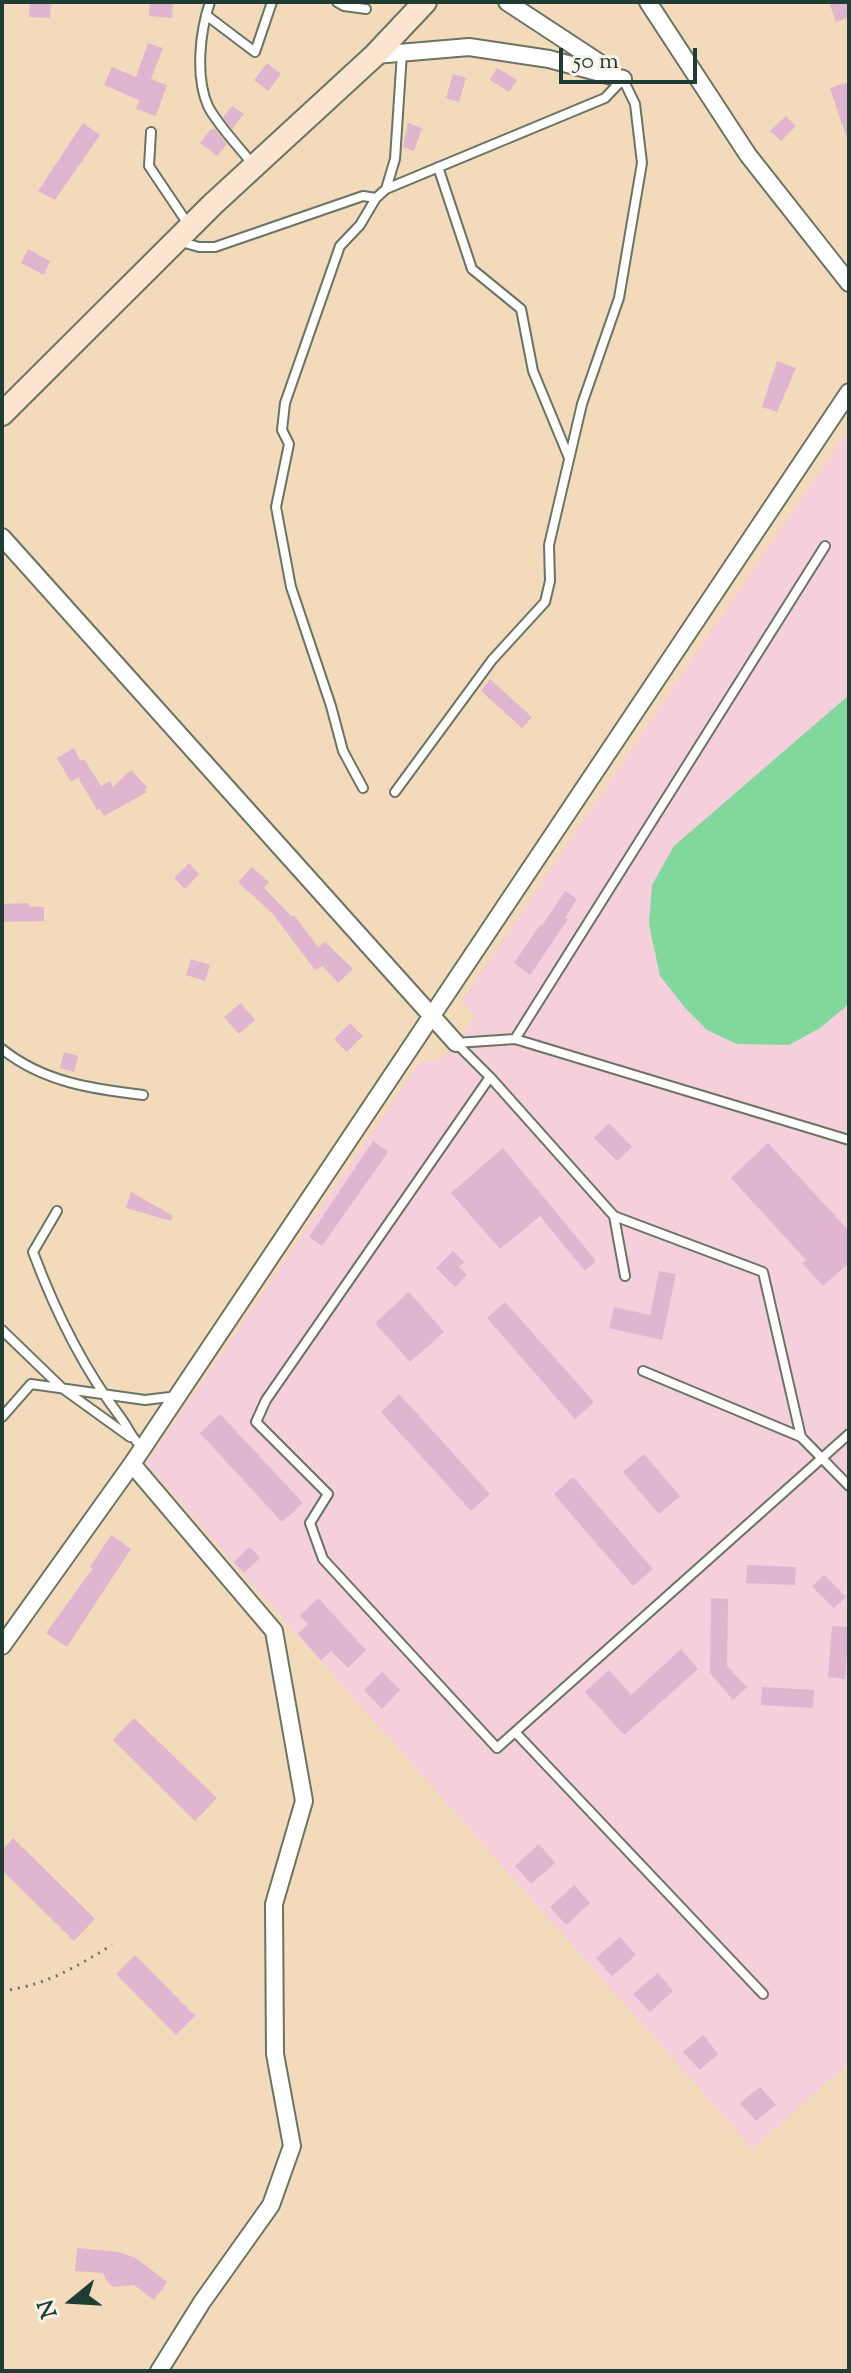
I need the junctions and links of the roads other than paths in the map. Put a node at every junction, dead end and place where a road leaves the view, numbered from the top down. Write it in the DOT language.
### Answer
graph roads {
  1 [pos="210,2"];
  2 [pos="272,2"];
  3 [pos="337,2"];
  4 [pos="425,2"];
  5 [pos="507,2"];
  6 [pos="648,2"];
  7 [pos="366,9"];
  8 [pos="206,15"];
  9 [pos="402,53"];
  10 [pos="375,55"];
  11 [pos="623,79"];
  12 [pos="151,132"];
  13 [pos="254,166"];
  14 [pos="438,167"];
  15 [pos="386,189"];
  16 [pos="376,198"];
  17 [pos="183,234"];
  18 [pos="849,283"];
  19 [pos="849,392"];
  20 [pos="2,414"];
  21 [pos="569,459"];
  22 [pos="2,537"];
  23 [pos="825,546"];
  24 [pos="363,788"];
  25 [pos="395,792"];
  26 [pos="433,1018"];
  27 [pos="515,1039"];
  28 [pos="456,1043"];
  29 [pos="2,1049"];
  30 [pos="490,1077"];
  31 [pos="143,1095"];
  32 [pos="849,1140"];
  33 [pos="57,1211"];
  34 [pos="614,1216"];
  35 [pos="625,1276"];
  36 [pos="2,1330"];
  37 [pos="643,1371"];
  38 [pos="62,1388"];
  39 [pos="102,1394"];
  40 [pos="179,1396"];
  41 [pos="2,1417"];
  42 [pos="849,1434"];
  43 [pos="801,1437"];
  44 [pos="137,1443"];
  45 [pos="820,1459"];
  46 [pos="132,1464"];
  47 [pos="849,1486"];
  48 [pos="2,1646"];
  49 [pos="515,1732"];
  50 [pos="763,1994"];
  51 [pos="159,2371"];
  1 -- 8 [label="lane"];
  2 -- 8 [label="lane"];
  3 -- 7 [label="lane"];
  4 -- 10 [label="main road"];
  5 -- 11 [label="street"];
  6 -- 18 [label="street"];
  8 -- 13 [label="lane"];
  9 -- 10 [label="street"];
  9 -- 11 [label="street"];
  9 -- 15 [label="lane"];
  10 -- 13 [label="main road"];
  11 -- 14 [label="lane"];
  11 -- 21 [label="lane"];
  12 -- 17 [label="lane"];
  13 -- 17 [label="main road"];
  14 -- 15 [label="lane"];
  14 -- 21 [label="lane"];
  15 -- 16 [label="lane"];
  16 -- 17 [label="lane"];
  16 -- 24 [label="lane"];
  17 -- 20 [label="main road"];
  19 -- 26 [label="street"];
  21 -- 25 [label="lane"];
  22 -- 26 [label="street"];
  23 -- 27 [label="lane"];
  26 -- 28 [label="street"];
  26 -- 40 [label="street"];
  27 -- 28 [label="lane"];
  27 -- 32 [label="lane"];
  28 -- 30 [label="lane"];
  29 -- 31 [label="lane"];
  30 -- 34 [label="lane"];
  30 -- 49 [label="lane"];
  33 -- 39 [label="lane"];
  34 -- 35 [label="lane"];
  34 -- 43 [label="lane"];
  36 -- 38 [label="lane"];
  37 -- 43 [label="lane"];
  38 -- 39 [label="lane"];
  38 -- 41 [label="lane"];
  38 -- 44 [label="lane"];
  39 -- 40 [label="lane"];
  39 -- 44 [label="lane"];
  40 -- 44 [label="street"];
  42 -- 45 [label="lane"];
  43 -- 45 [label="lane"];
  44 -- 46 [label="street"];
  45 -- 47 [label="lane"];
  45 -- 49 [label="lane"];
  46 -- 48 [label="street"];
  46 -- 51 [label="street"];
  49 -- 50 [label="lane"];
}
